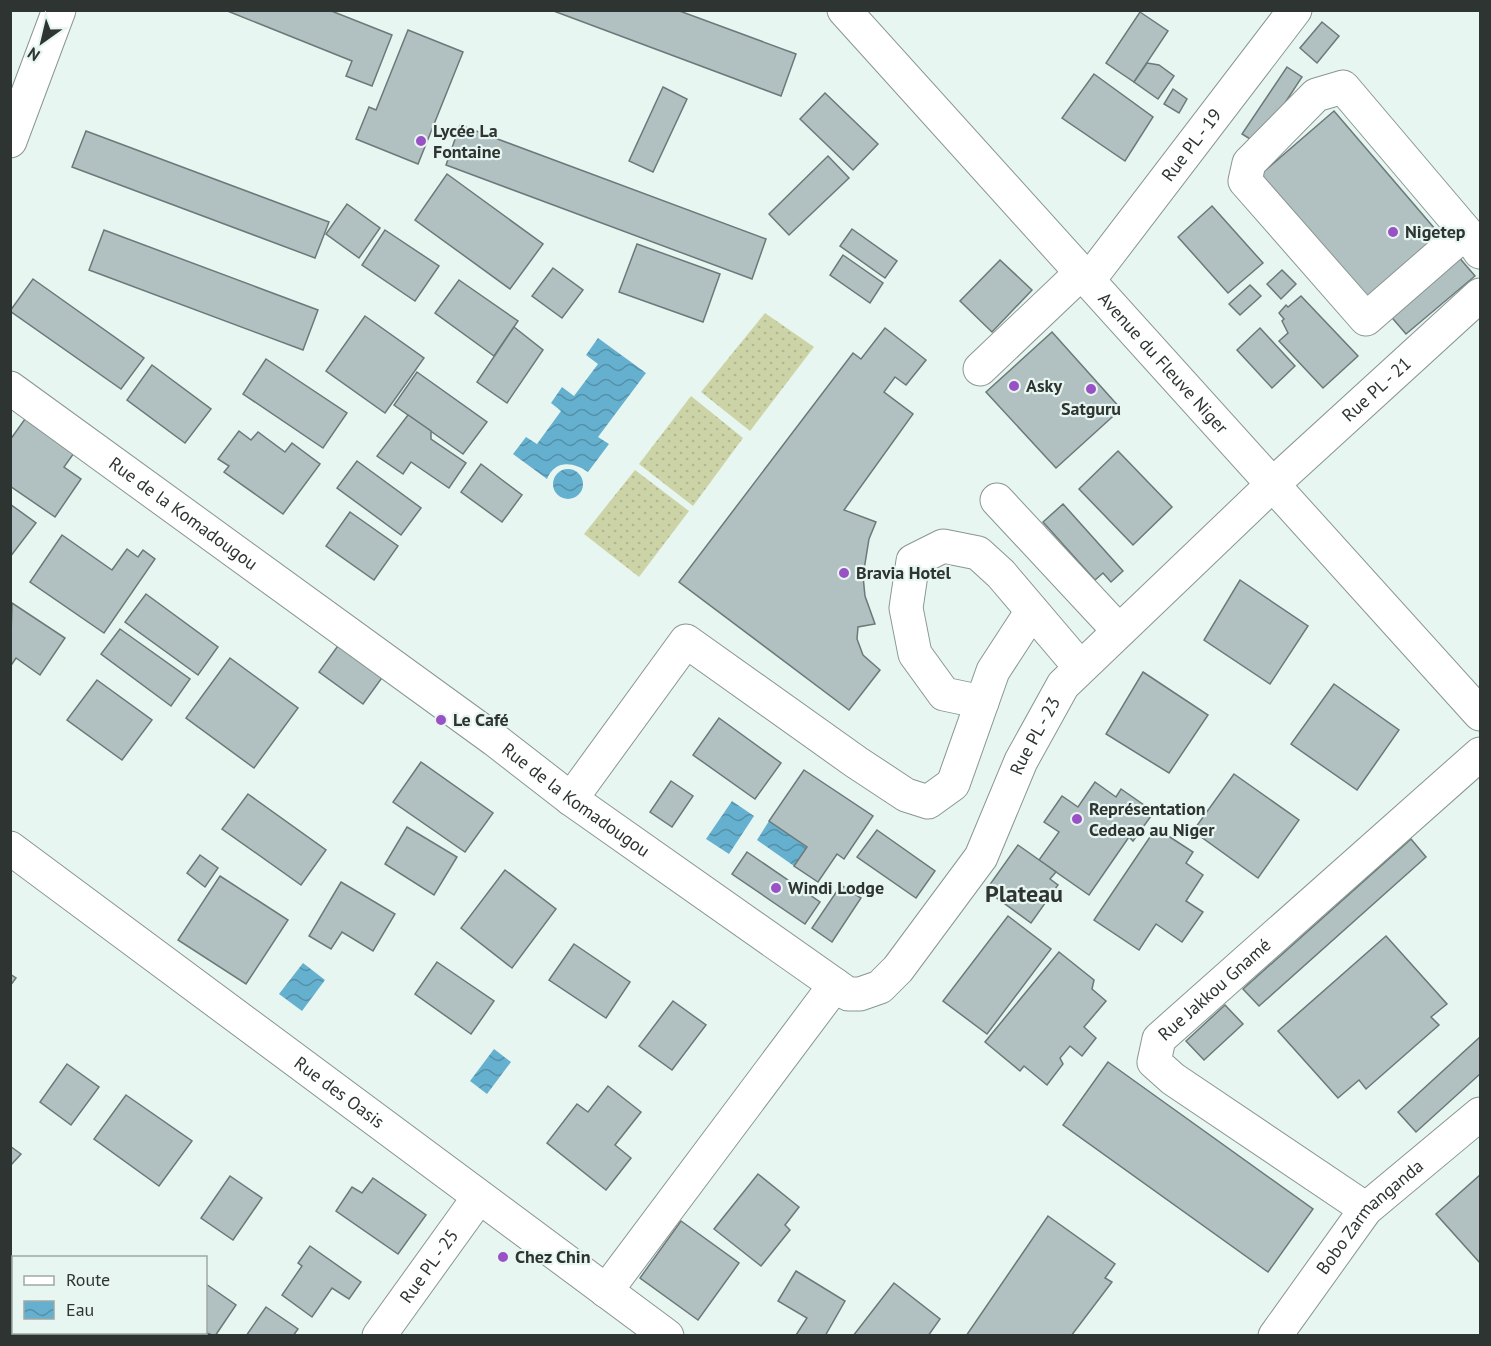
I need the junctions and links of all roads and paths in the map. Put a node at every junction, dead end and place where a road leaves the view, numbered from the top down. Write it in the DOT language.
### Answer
graph roads {
  1 [pos="59,10"];
  2 [pos="844,10"];
  3 [pos="1295,10"];
  4 [pos="10,141"];
  5 [pos="1473,242"];
  6 [pos="1084,277"];
  7 [pos="1480,295"];
  8 [pos="980,369"];
  9 [pos="10,388"];
  10 [pos="1272,486"];
  11 [pos="997,500"];
  12 [pos="1032,611"];
  13 [pos="1119,631"];
  14 [pos="1080,667"];
  15 [pos="982,702"];
  16 [pos="1480,714"];
  17 [pos="1480,754"];
  18 [pos="571,799"];
  19 [pos="10,848"];
  20 [pos="835,985"];
  21 [pos="1480,1114"];
  22 [pos="479,1197"];
  23 [pos="1366,1209"];
  24 [pos="606,1291"];
  25 [pos="379,1335"];
  26 [pos="667,1335"];
  27 [pos="1275,1335"];
  1 -- 4 [label="street"];
  2 -- 6 [label="street, Avenue du Fleuve Niger"];
  3 -- 6 [label="street, Rue PL - 19"];
  5 -- 5 [label="street"];
  6 -- 8 [label="street, Rue PL - 19"];
  6 -- 10 [label="street, Avenue du Fleuve Niger"];
  7 -- 10 [label="street, Rue PL - 21"];
  9 -- 18 [label="street, Rue de la Komadougou"];
  10 -- 13 [label="street, Rue PL - 23"];
  10 -- 16 [label="street, Avenue du Fleuve Niger"];
  11 -- 13 [label="street"];
  12 -- 14 [label="street"];
  12 -- 15 [label="street"];
  12 -- 15 [label="street"];
  13 -- 14 [label="street, Rue PL - 23"];
  14 -- 20 [label="street, Rue PL - 23"];
  15 -- 18 [label="street"];
  17 -- 23 [label="street, Rue Jakkou Gnamé"];
  18 -- 20 [label="street, Rue de la Komadougou"];
  19 -- 22 [label="street, Rue des Oasis"];
  20 -- 24 [label="street"];
  21 -- 23 [label="street, Bobo Zarmanganda"];
  22 -- 24 [label="street, Rue des Oasis"];
  22 -- 25 [label="street, Rue PL - 25"];
  23 -- 27 [label="street, Bobo Zarmanganda"];
  24 -- 26 [label="street, Rue des Oasis"];
}
